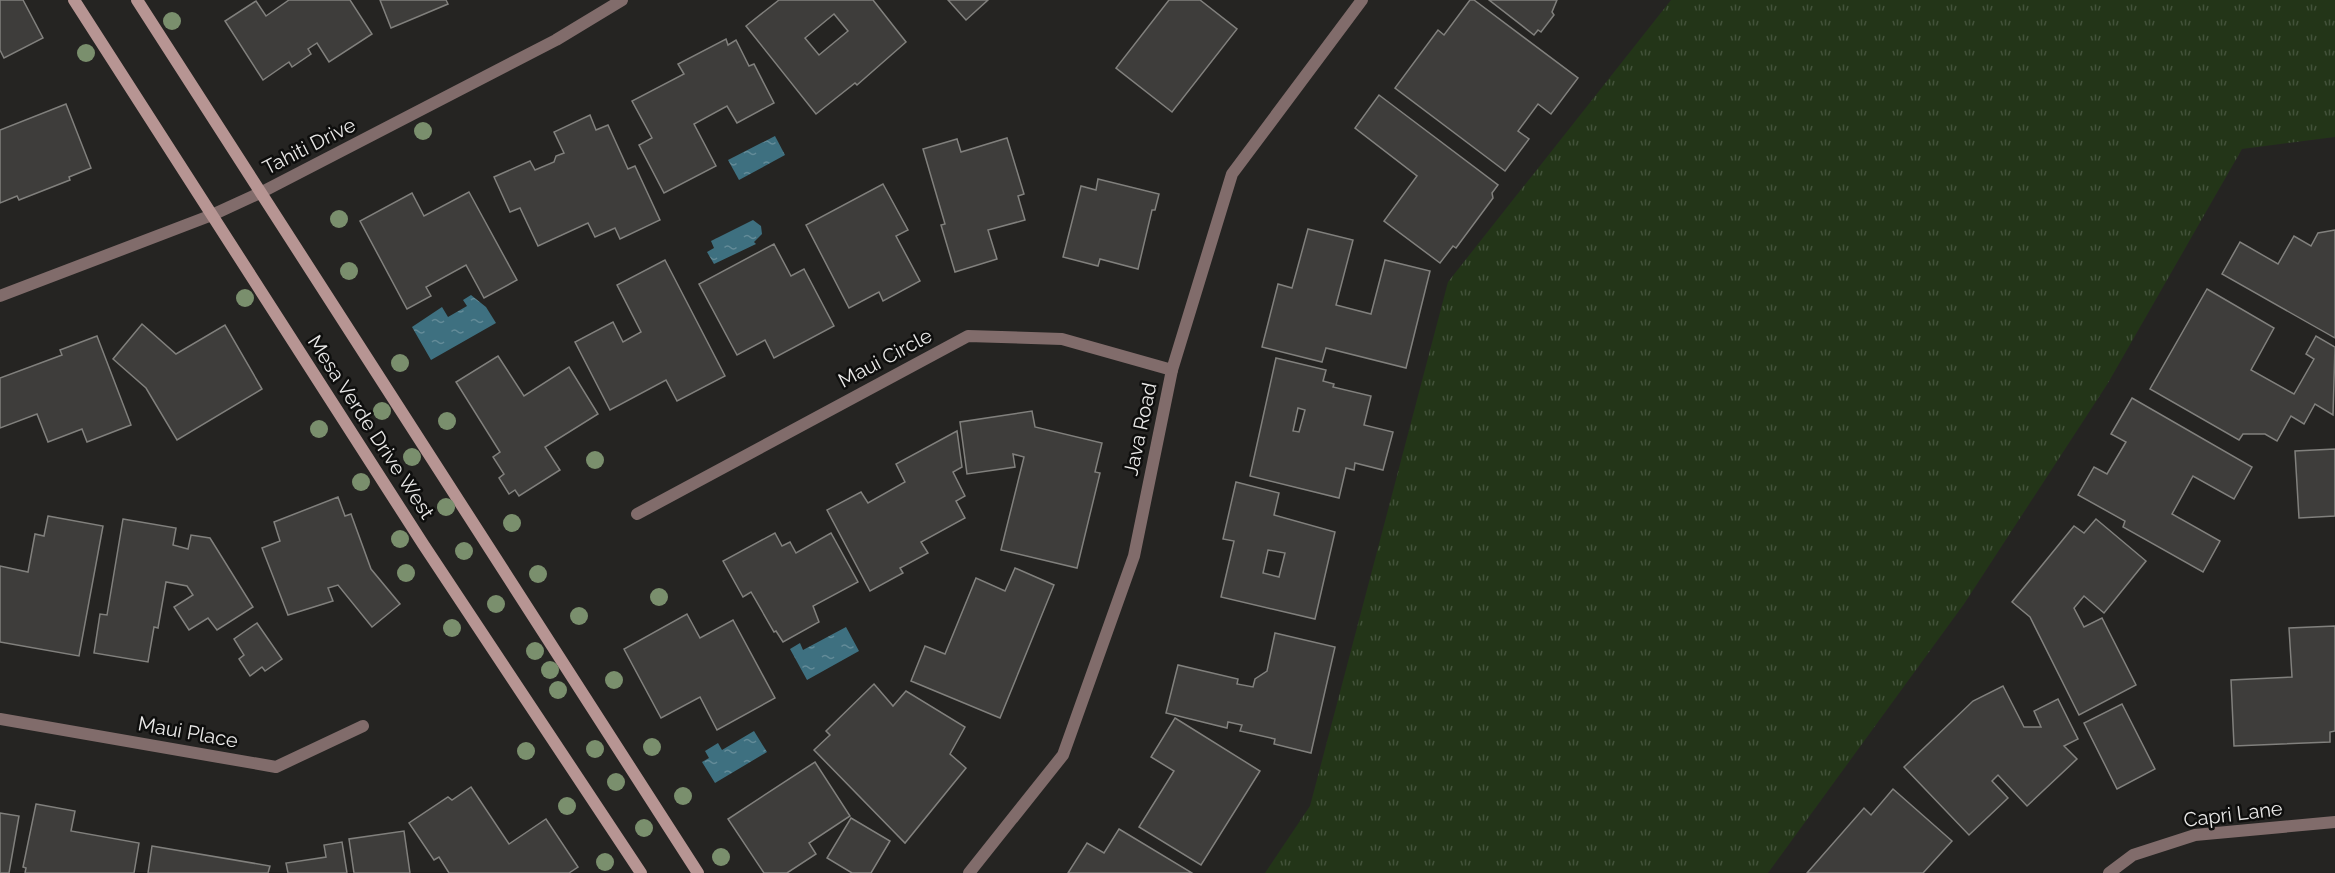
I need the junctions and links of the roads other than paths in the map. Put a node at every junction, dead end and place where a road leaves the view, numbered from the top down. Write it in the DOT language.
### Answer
graph roads {
  1 [pos="74,0"];
  2 [pos="137,0"];
  3 [pos="622,0"];
  4 [pos="1362,0"];
  5 [pos="262,192"];
  6 [pos="212,215"];
  7 [pos="0,296"];
  8 [pos="1172,370"];
  9 [pos="637,514"];
  10 [pos="0,720"];
  11 [pos="363,726"];
  12 [pos="2335,822"];
  13 [pos="640,873"];
  14 [pos="698,873"];
  15 [pos="969,873"];
  16 [pos="2109,873"];
  1 -- 6 [label="street, Mesa Verde Drive West"];
  2 -- 5 [label="street, Mesa Verde Drive West"];
  3 -- 5 [label="street, Tahiti Drive"];
  4 -- 8 [label="street, Java Road"];
  5 -- 6 [label="street, Tahiti Drive"];
  5 -- 14 [label="street, Mesa Verde Drive West"];
  6 -- 7 [label="street, Tahiti Drive"];
  6 -- 13 [label="street, Mesa Verde Drive West"];
  8 -- 9 [label="street, Maui Circle"];
  8 -- 15 [label="street, Java Road"];
  10 -- 11 [label="street, Maui Place"];
  12 -- 16 [label="street, Capri Lane"];
}
